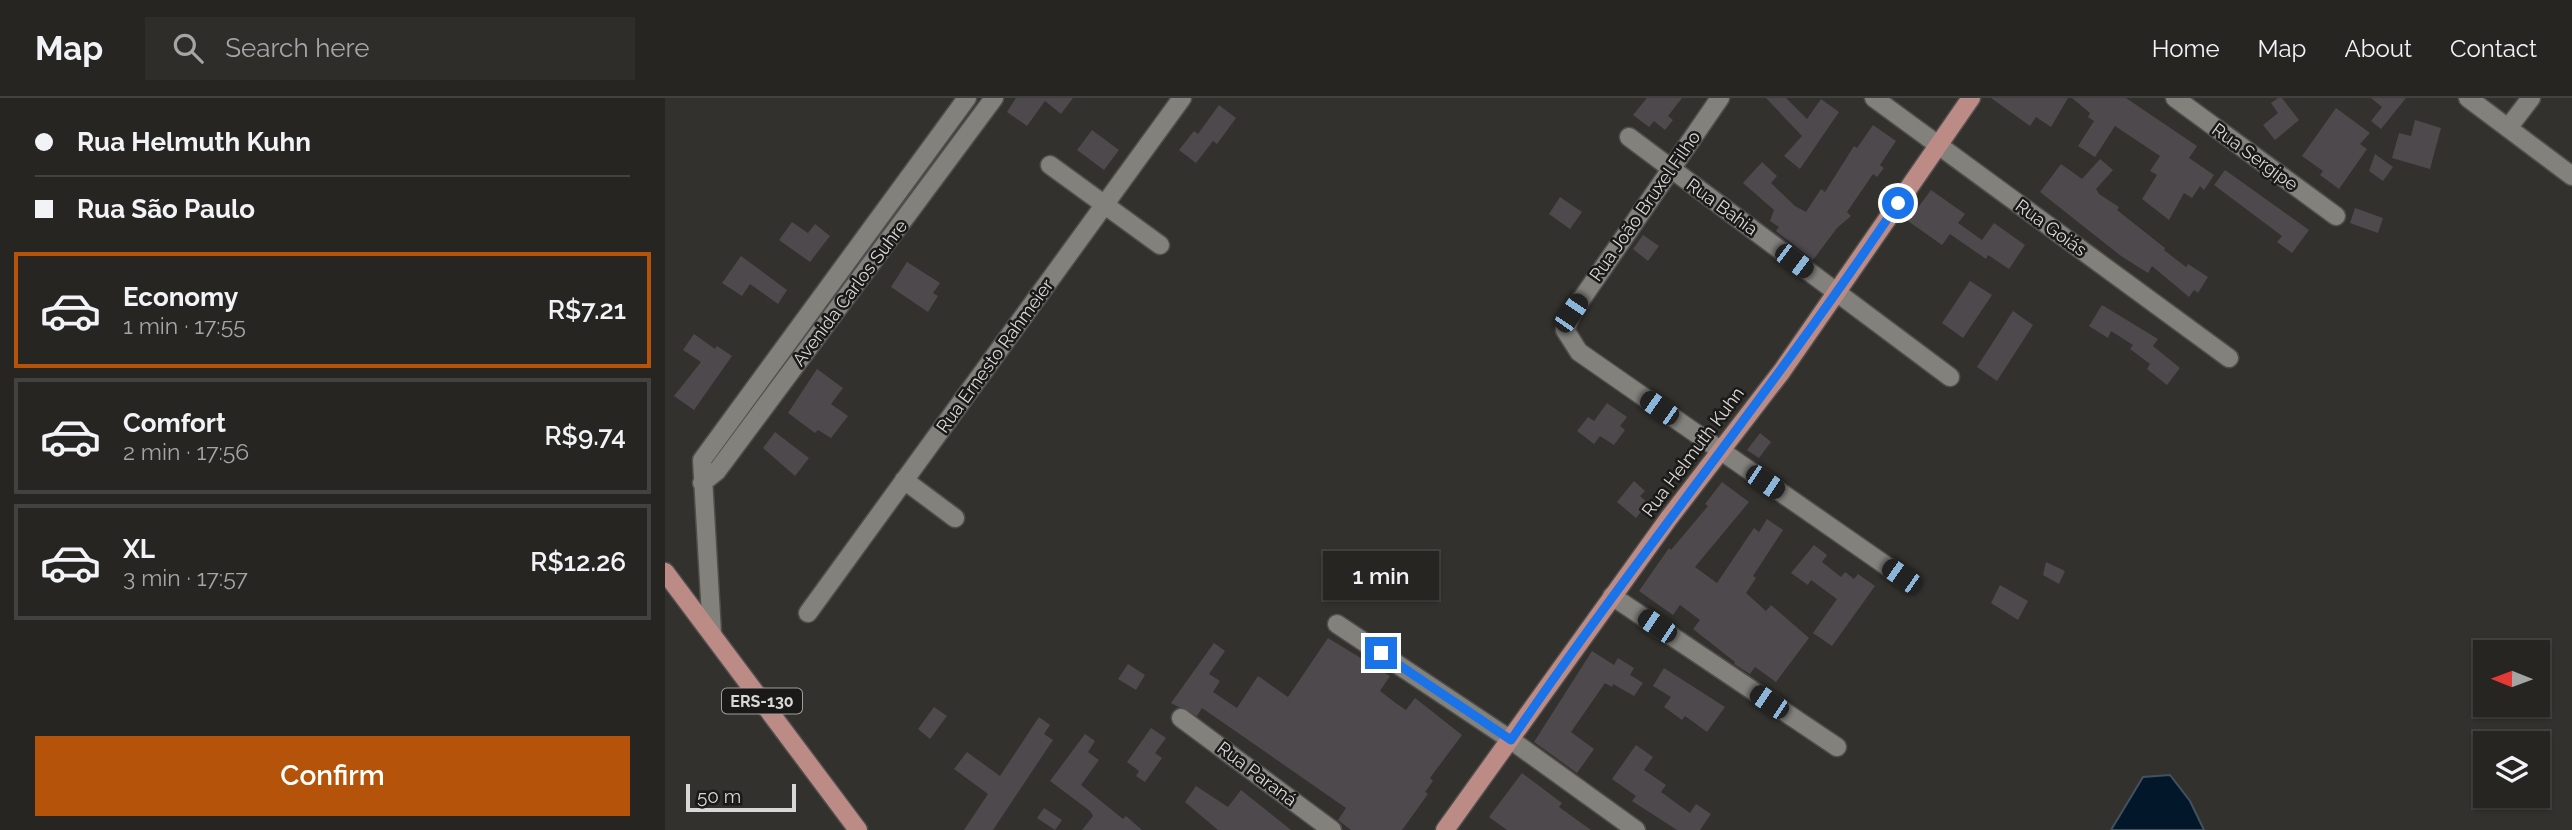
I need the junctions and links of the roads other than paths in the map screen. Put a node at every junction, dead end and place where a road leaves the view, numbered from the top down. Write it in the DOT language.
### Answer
graph roads {
  1 [pos="967,98"];
  2 [pos="1182,98"];
  3 [pos="1720,98"];
  4 [pos="1874,98"];
  5 [pos="1971,98"];
  6 [pos="2175,98"];
  7 [pos="2468,98"];
  8 [pos="2531,98"];
  9 [pos="989,105"];
  10 [pos="2508,128"];
  11 [pos="1629,137"];
  12 [pos="1937,145"];
  13 [pos="1050,165"];
  14 [pos="1669,169"];
  15 [pos="2572,176"];
  16 [pos="1105,206"];
  17 [pos="2336,216"];
  18 [pos="1160,245"];
  19 [pos="1836,292"];
  20 [pos="2229,358"];
  21 [pos="1950,377"];
  22 [pos="1719,450"];
  23 [pos="904,480"];
  24 [pos="702,483"];
  25 [pos="955,518"];
  26 [pos="665,572"];
  27 [pos="1901,576"];
  28 [pos="1612,596"];
  29 [pos="808,613"];
  30 [pos="1337,624"];
  31 [pos="712,633"];
  32 [pos="1181,718"];
  33 [pos="1511,740"];
  34 [pos="1837,747"];
  35 [pos="858,830"];
  36 [pos="1332,830"];
  37 [pos="1445,830"];
  38 [pos="1636,830"];
  1 -- 9 [label="street"];
  1 -- 24 [label="street, Avenida Carlos Suhre"];
  2 -- 16 [label="street, Rua Ernesto Rahmeier"];
  3 -- 14 [label="street, Rua João Bruxel Filho"];
  4 -- 12 [label="street, Rua Goiás"];
  5 -- 12 [label="main road, Rua Helmuth Kuhn"];
  6 -- 17 [label="street, Rua Sergipe"];
  7 -- 10 [label="street"];
  8 -- 10 [label="street"];
  9 -- 24 [label="street, Avenida Carlos Suhre"];
  10 -- 15 [label="street"];
  11 -- 14 [label="street, Rua Bahia"];
  12 -- 19 [label="main road, Rua Helmuth Kuhn"];
  12 -- 20 [label="street, Rua Goiás"];
  13 -- 16 [label="street"];
  14 -- 19 [label="street, Rua Bahia"];
  14 -- 22 [label="street, Rua João Bruxel Filho"];
  16 -- 18 [label="street"];
  16 -- 23 [label="street, Rua Ernesto Rahmeier"];
  19 -- 21 [label="street, Rua Bahia"];
  19 -- 22 [label="main road, Rua Helmuth Kuhn"];
  22 -- 27 [label="street"];
  22 -- 28 [label="main road, Rua Helmuth Kuhn"];
  23 -- 25 [label="street"];
  23 -- 29 [label="street, Rua Ernesto Rahmeier"];
  24 -- 31 [label="street, Avenida Carlos Suhre"];
  26 -- 31 [label="main road, ERS-130"];
  28 -- 33 [label="main road, Rua Helmuth Kuhn"];
  28 -- 34 [label="street"];
  30 -- 33 [label="street"];
  31 -- 35 [label="main road, ERS-130"];
  32 -- 36 [label="street, Rua Paraná"];
  33 -- 37 [label="main road, Rua Helmuth Kuhn"];
  33 -- 38 [label="street"];
}
